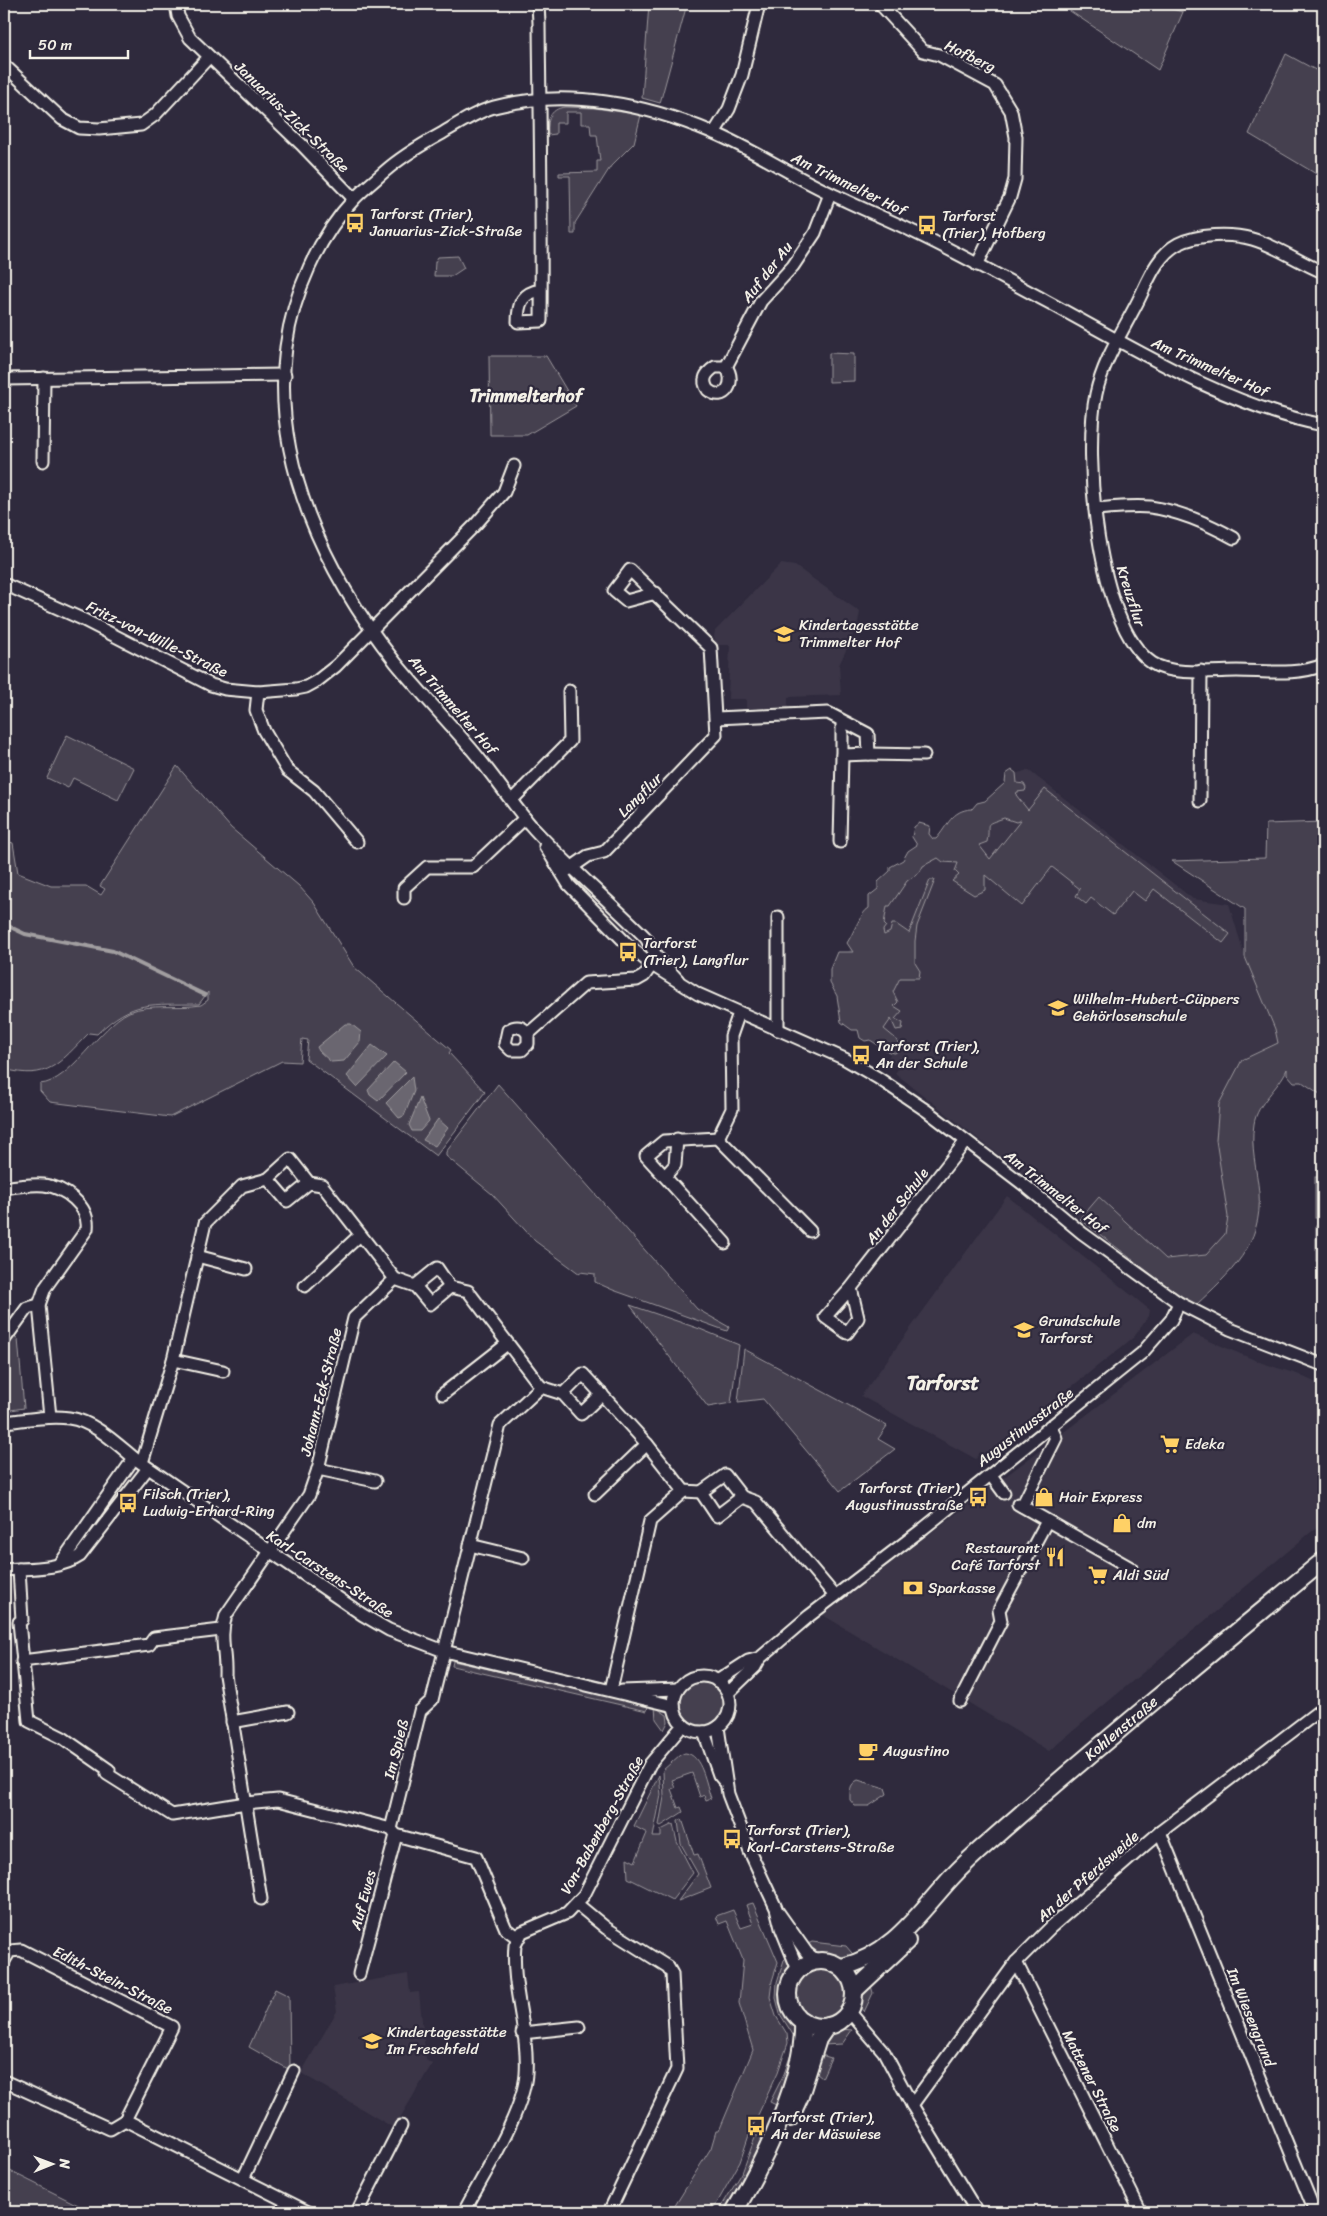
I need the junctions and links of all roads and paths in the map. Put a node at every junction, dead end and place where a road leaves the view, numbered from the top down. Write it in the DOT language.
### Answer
graph roads {
  1 [pos="176,4"];
  2 [pos="538,4"];
  3 [pos="760,4"];
  4 [pos="880,4"];
  5 [pos="209,57"];
  6 [pos="4,65"];
  7 [pos="540,101"];
  8 [pos="714,133"];
  9 [pos="830,194"];
  10 [pos="354,199"];
  11 [pos="977,265"];
  12 [pos="1323,272"];
  13 [pos="541,290"];
  14 [pos="1118,341"];
  15 [pos="726,367"];
  16 [pos="285,376"];
  17 [pos="44,378"];
  18 [pos="4,379"];
  19 [pos="1323,424"];
  20 [pos="43,461"];
  21 [pos="514,466"];
  22 [pos="1096,509"];
  23 [pos="1234,538"];
  24 [pos="4,584"];
  25 [pos="656,593"];
  26 [pos="371,629"];
  27 [pos="1323,666"];
  28 [pos="1201,671"];
  29 [pos="569,691"];
  30 [pos="258,692"];
  31 [pos="716,718"];
  32 [pos="842,721"];
  33 [pos="869,754"];
  34 [pos="842,755"];
  35 [pos="924,755"];
  36 [pos="512,800"];
  37 [pos="1200,801"];
  38 [pos="525,818"];
  39 [pos="536,832"];
  40 [pos="357,842"];
  41 [pos="840,842"];
  42 [pos="572,866"];
  43 [pos="563,874"];
  44 [pos="404,898"];
  45 [pos="778,917"];
  46 [pos="655,961"];
  47 [pos="739,1013"];
  48 [pos="778,1030"];
  49 [pos="528,1034"];
  50 [pos="718,1138"];
  51 [pos="677,1139"];
  52 [pos="966,1141"];
  53 [pos="665,1176"];
  54 [pos="268,1179"];
  55 [pos="308,1183"];
  56 [pos="4,1188"];
  57 [pos="810,1231"];
  58 [pos="360,1236"];
  59 [pos="725,1243"];
  60 [pos="197,1256"];
  61 [pos="246,1269"];
  62 [pos="395,1279"];
  63 [pos="305,1286"];
  64 [pos="415,1286"];
  65 [pos="450,1287"];
  66 [pos="851,1288"];
  67 [pos="1179,1303"];
  68 [pos="39,1304"];
  69 [pos="4,1340"];
  70 [pos="507,1344"];
  71 [pos="173,1360"];
  72 [pos="1323,1365"];
  73 [pos="223,1371"];
  74 [pos="541,1386"];
  75 [pos="443,1394"];
  76 [pos="563,1394"];
  77 [pos="602,1394"];
  78 [pos="50,1418"];
  79 [pos="4,1422"];
  80 [pos="1050,1426"];
  81 [pos="647,1444"];
  82 [pos="141,1463"];
  83 [pos="318,1469"];
  84 [pos="993,1478"];
  85 [pos="375,1481"];
  86 [pos="684,1491"];
  87 [pos="701,1492"];
  88 [pos="1004,1493"];
  89 [pos="595,1494"];
  90 [pos="742,1497"];
  91 [pos="1047,1521"];
  92 [pos="470,1545"];
  93 [pos="269,1552"];
  94 [pos="523,1558"];
  95 [pos="1323,1561"];
  96 [pos="60,1564"];
  97 [pos="1131,1568"];
  98 [pos="18,1569"];
  99 [pos="4,1570"];
  100 [pos="835,1596"];
  101 [pos="221,1630"];
  102 [pos="444,1651"];
  103 [pos="760,1658"];
  104 [pos="22,1661"];
  105 [pos="717,1681"];
  106 [pos="678,1689"];
  107 [pos="613,1691"];
  108 [pos="728,1693"];
  109 [pos="960,1701"];
  110 [pos="674,1706"];
  111 [pos="1323,1708"];
  112 [pos="288,1712"];
  113 [pos="232,1722"];
  114 [pos="683,1725"];
  115 [pos="718,1727"];
  116 [pos="704,1732"];
  117 [pos="725,1783"];
  118 [pos="246,1803"];
  119 [pos="393,1832"];
  120 [pos="1160,1832"];
  121 [pos="261,1899"];
  122 [pos="577,1904"];
  123 [pos="928,1907"];
  124 [pos="776,1908"];
  125 [pos="518,1938"];
  126 [pos="4,1960"];
  127 [pos="816,1960"];
  128 [pos="1016,1962"];
  129 [pos="842,1968"];
  130 [pos="798,1970"];
  131 [pos="359,1974"];
  132 [pos="854,1990"];
  133 [pos="850,2011"];
  134 [pos="803,2021"];
  135 [pos="826,2026"];
  136 [pos="579,2027"];
  137 [pos="522,2034"];
  138 [pos="294,2071"];
  139 [pos="4,2080"];
  140 [pos="912,2106"];
  141 [pos="125,2120"];
  142 [pos="401,2126"];
  143 [pos="761,2164"];
  144 [pos="243,2179"];
  145 [pos="308,2212"];
  146 [pos="357,2212"];
  147 [pos="464,2212"];
  148 [pos="609,2212"];
  149 [pos="734,2212"];
  150 [pos="977,2212"];
  151 [pos="1141,2212"];
  152 [pos="1314,2212"];
  1 -- 5 [label="street, Januarius-Zick-Straße"];
  2 -- 7 [label="street"];
  3 -- 8 [label="street"];
  4 -- 11 [label="street, Hofberg"];
  5 -- 6 [label="street"];
  5 -- 10 [label="street, Januarius-Zick-Straße"];
  7 -- 8 [label="street, Am Trimmelter Hof"];
  7 -- 10 [label="street, Am Trimmelter Hof"];
  7 -- 13 [label="street"];
  8 -- 9 [label="street, Am Trimmelter Hof"];
  9 -- 11 [label="street, Am Trimmelter Hof"];
  9 -- 15 [label="street, Auf der Au"];
  10 -- 16 [label="street, Am Trimmelter Hof"];
  11 -- 14 [label="street, Am Trimmelter Hof"];
  12 -- 14 [label="street, Kreuzflur"];
  14 -- 19 [label="street, Am Trimmelter Hof"];
  14 -- 22 [label="street, Kreuzflur"];
  16 -- 17 [label="street"];
  16 -- 26 [label="street, Am Trimmelter Hof"];
  17 -- 18 [label="street"];
  17 -- 20 [label="street"];
  21 -- 26 [label="street"];
  22 -- 23 [label="street"];
  22 -- 28 [label="street, Kreuzflur"];
  24 -- 30 [label="street, Fritz-von-Wille-Straße"];
  25 -- 31 [label="street, Langflur"];
  26 -- 30 [label="street, Fritz-von-Wille-Straße"];
  26 -- 36 [label="street, Am Trimmelter Hof"];
  27 -- 28 [label="street, Kreuzflur"];
  28 -- 37 [label="street"];
  29 -- 36 [label="street"];
  30 -- 40 [label="street"];
  31 -- 32 [label="street"];
  31 -- 42 [label="street, Langflur"];
  32 -- 33 [label="street"];
  32 -- 34 [label="street"];
  33 -- 34 [label="street"];
  33 -- 35 [label="street"];
  34 -- 41 [label="street"];
  36 -- 38 [label="street, Am Trimmelter Hof"];
  38 -- 39 [label="street, Am Trimmelter Hof"];
  38 -- 44 [label="street"];
  39 -- 42 [label="street, Am Trimmelter Hof"];
  39 -- 43 [label="street, Am Trimmelter Hof"];
  42 -- 43 [label="street, Langflur"];
  42 -- 46 [label="street, Am Trimmelter Hof"];
  43 -- 46 [label="street, Am Trimmelter Hof"];
  45 -- 48 [label="street"];
  46 -- 47 [label="street, Am Trimmelter Hof"];
  46 -- 49 [label="street"];
  47 -- 48 [label="street, Am Trimmelter Hof"];
  47 -- 50 [label="street"];
  48 -- 52 [label="street, Am Trimmelter Hof"];
  50 -- 51 [label="street"];
  50 -- 57 [label="street"];
  51 -- 53 [label="street"];
  51 -- 53 [label="street"];
  52 -- 66 [label="street, An der Schule"];
  52 -- 67 [label="street, Am Trimmelter Hof"];
  53 -- 59 [label="street"];
  54 -- 55 [label="street"];
  54 -- 55 [label="street"];
  54 -- 60 [label="street"];
  55 -- 58 [label="street"];
  56 -- 68 [label="street"];
  58 -- 62 [label="street"];
  58 -- 63 [label="street"];
  60 -- 61 [label="street"];
  60 -- 71 [label="street"];
  62 -- 64 [label="street"];
  62 -- 83 [label="street, Johann-Eck-Straße"];
  64 -- 65 [label="street"];
  64 -- 65 [label="street"];
  65 -- 70 [label="street"];
  67 -- 72 [label="street, Am Trimmelter Hof"];
  67 -- 80 [label="street, Augustinusstraße"];
  68 -- 69 [label="street"];
  68 -- 78 [label="street"];
  70 -- 74 [label="street"];
  70 -- 75 [label="street"];
  71 -- 73 [label="street"];
  71 -- 82 [label="street"];
  74 -- 76 [label="street"];
  74 -- 92 [label="street, Im Spieß"];
  76 -- 77 [label="street"];
  76 -- 77 [label="street"];
  77 -- 81 [label="street"];
  78 -- 79 [label="street, Karl-Carstens-Straße"];
  78 -- 82 [label="street, Karl-Carstens-Straße"];
  80 -- 91 [label="street"];
  80 -- 100 [label="street, Augustinusstraße"];
  81 -- 86 [label="street"];
  81 -- 89 [label="street"];
  82 -- 93 [label="street, Karl-Carstens-Straße"];
  82 -- 96 [label="street"];
  82 -- 96 [label="street"];
  83 -- 85 [label="street, Johann-Eck-Straße"];
  83 -- 93 [label="street, Johann-Eck-Straße"];
  84 -- 88 [label="street"];
  86 -- 87 [label="street"];
  86 -- 107 [label="street"];
  87 -- 90 [label="street"];
  87 -- 90 [label="street"];
  90 -- 100 [label="street"];
  91 -- 97 [label="street"];
  91 -- 109 [label="street"];
  92 -- 94 [label="street"];
  92 -- 102 [label="street, Im Spieß"];
  93 -- 101 [label="street, Johann-Eck-Straße"];
  93 -- 102 [label="street, Karl-Carstens-Straße"];
  95 -- 123 [label="main road, Kohlenstraße"];
  96 -- 98 [label="street"];
  98 -- 99 [label="street"];
  98 -- 104 [label="street"];
  100 -- 103 [label="street, Augustinusstraße"];
  101 -- 104 [label="street"];
  101 -- 113 [label="street"];
  102 -- 107 [label="street, Karl-Carstens-Straße"];
  102 -- 119 [label="street, Im Spieß"];
  103 -- 105 [label="street, Augustinusstraße"];
  103 -- 108 [label="street, Augustinusstraße"];
  104 -- 118 [label="street"];
  105 -- 106 [label="street, Karl-Carstens-Straße"];
  105 -- 108 [label="street"];
  106 -- 107 [label="street, Karl-Carstens-Straße"];
  106 -- 110 [label="street"];
  107 -- 110 [label="street, Karl-Carstens-Straße"];
  108 -- 115 [label="street"];
  110 -- 114 [label="street"];
  111 -- 120 [label="street, An der Pferdsweide"];
  112 -- 113 [label="street"];
  113 -- 118 [label="street"];
  114 -- 116 [label="street"];
  114 -- 122 [label="street, Von-Babenberg-Straße"];
  115 -- 116 [label="street"];
  115 -- 117 [label="street"];
  116 -- 117 [label="street"];
  117 -- 124 [label="street"];
  118 -- 119 [label="street"];
  118 -- 121 [label="street"];
  119 -- 125 [label="street"];
  119 -- 131 [label="street, Auf Ewes"];
  120 -- 128 [label="street, An der Pferdsweide"];
  120 -- 152 [label="street, Im Wiesengrund"];
  122 -- 125 [label="street, Von-Babenberg-Straße"];
  122 -- 148 [label="street"];
  123 -- 129 [label="main road, Kohlenstraße"];
  123 -- 132 [label="main road, Kohlenstraße"];
  124 -- 127 [label="street"];
  124 -- 130 [label="street"];
  125 -- 137 [label="street"];
  126 -- 141 [label="street, Edith-Stein-Straße"];
  127 -- 129 [label="main road"];
  127 -- 130 [label="main road"];
  128 -- 140 [label="street, An der Pferdsweide"];
  128 -- 151 [label="street, Mattener Straße"];
  129 -- 132 [label="main road"];
  130 -- 134 [label="main road"];
  132 -- 133 [label="main road"];
  133 -- 135 [label="main road"];
  133 -- 140 [label="street"];
  134 -- 135 [label="main road"];
  134 -- 143 [label="main road"];
  135 -- 143 [label="main road"];
  136 -- 137 [label="street"];
  137 -- 147 [label="street"];
  138 -- 144 [label="street"];
  139 -- 141 [label="street"];
  140 -- 150 [label="street"];
  141 -- 144 [label="street"];
  142 -- 146 [label="street"];
  143 -- 149 [label="main road"];
  144 -- 145 [label="street"];
}
